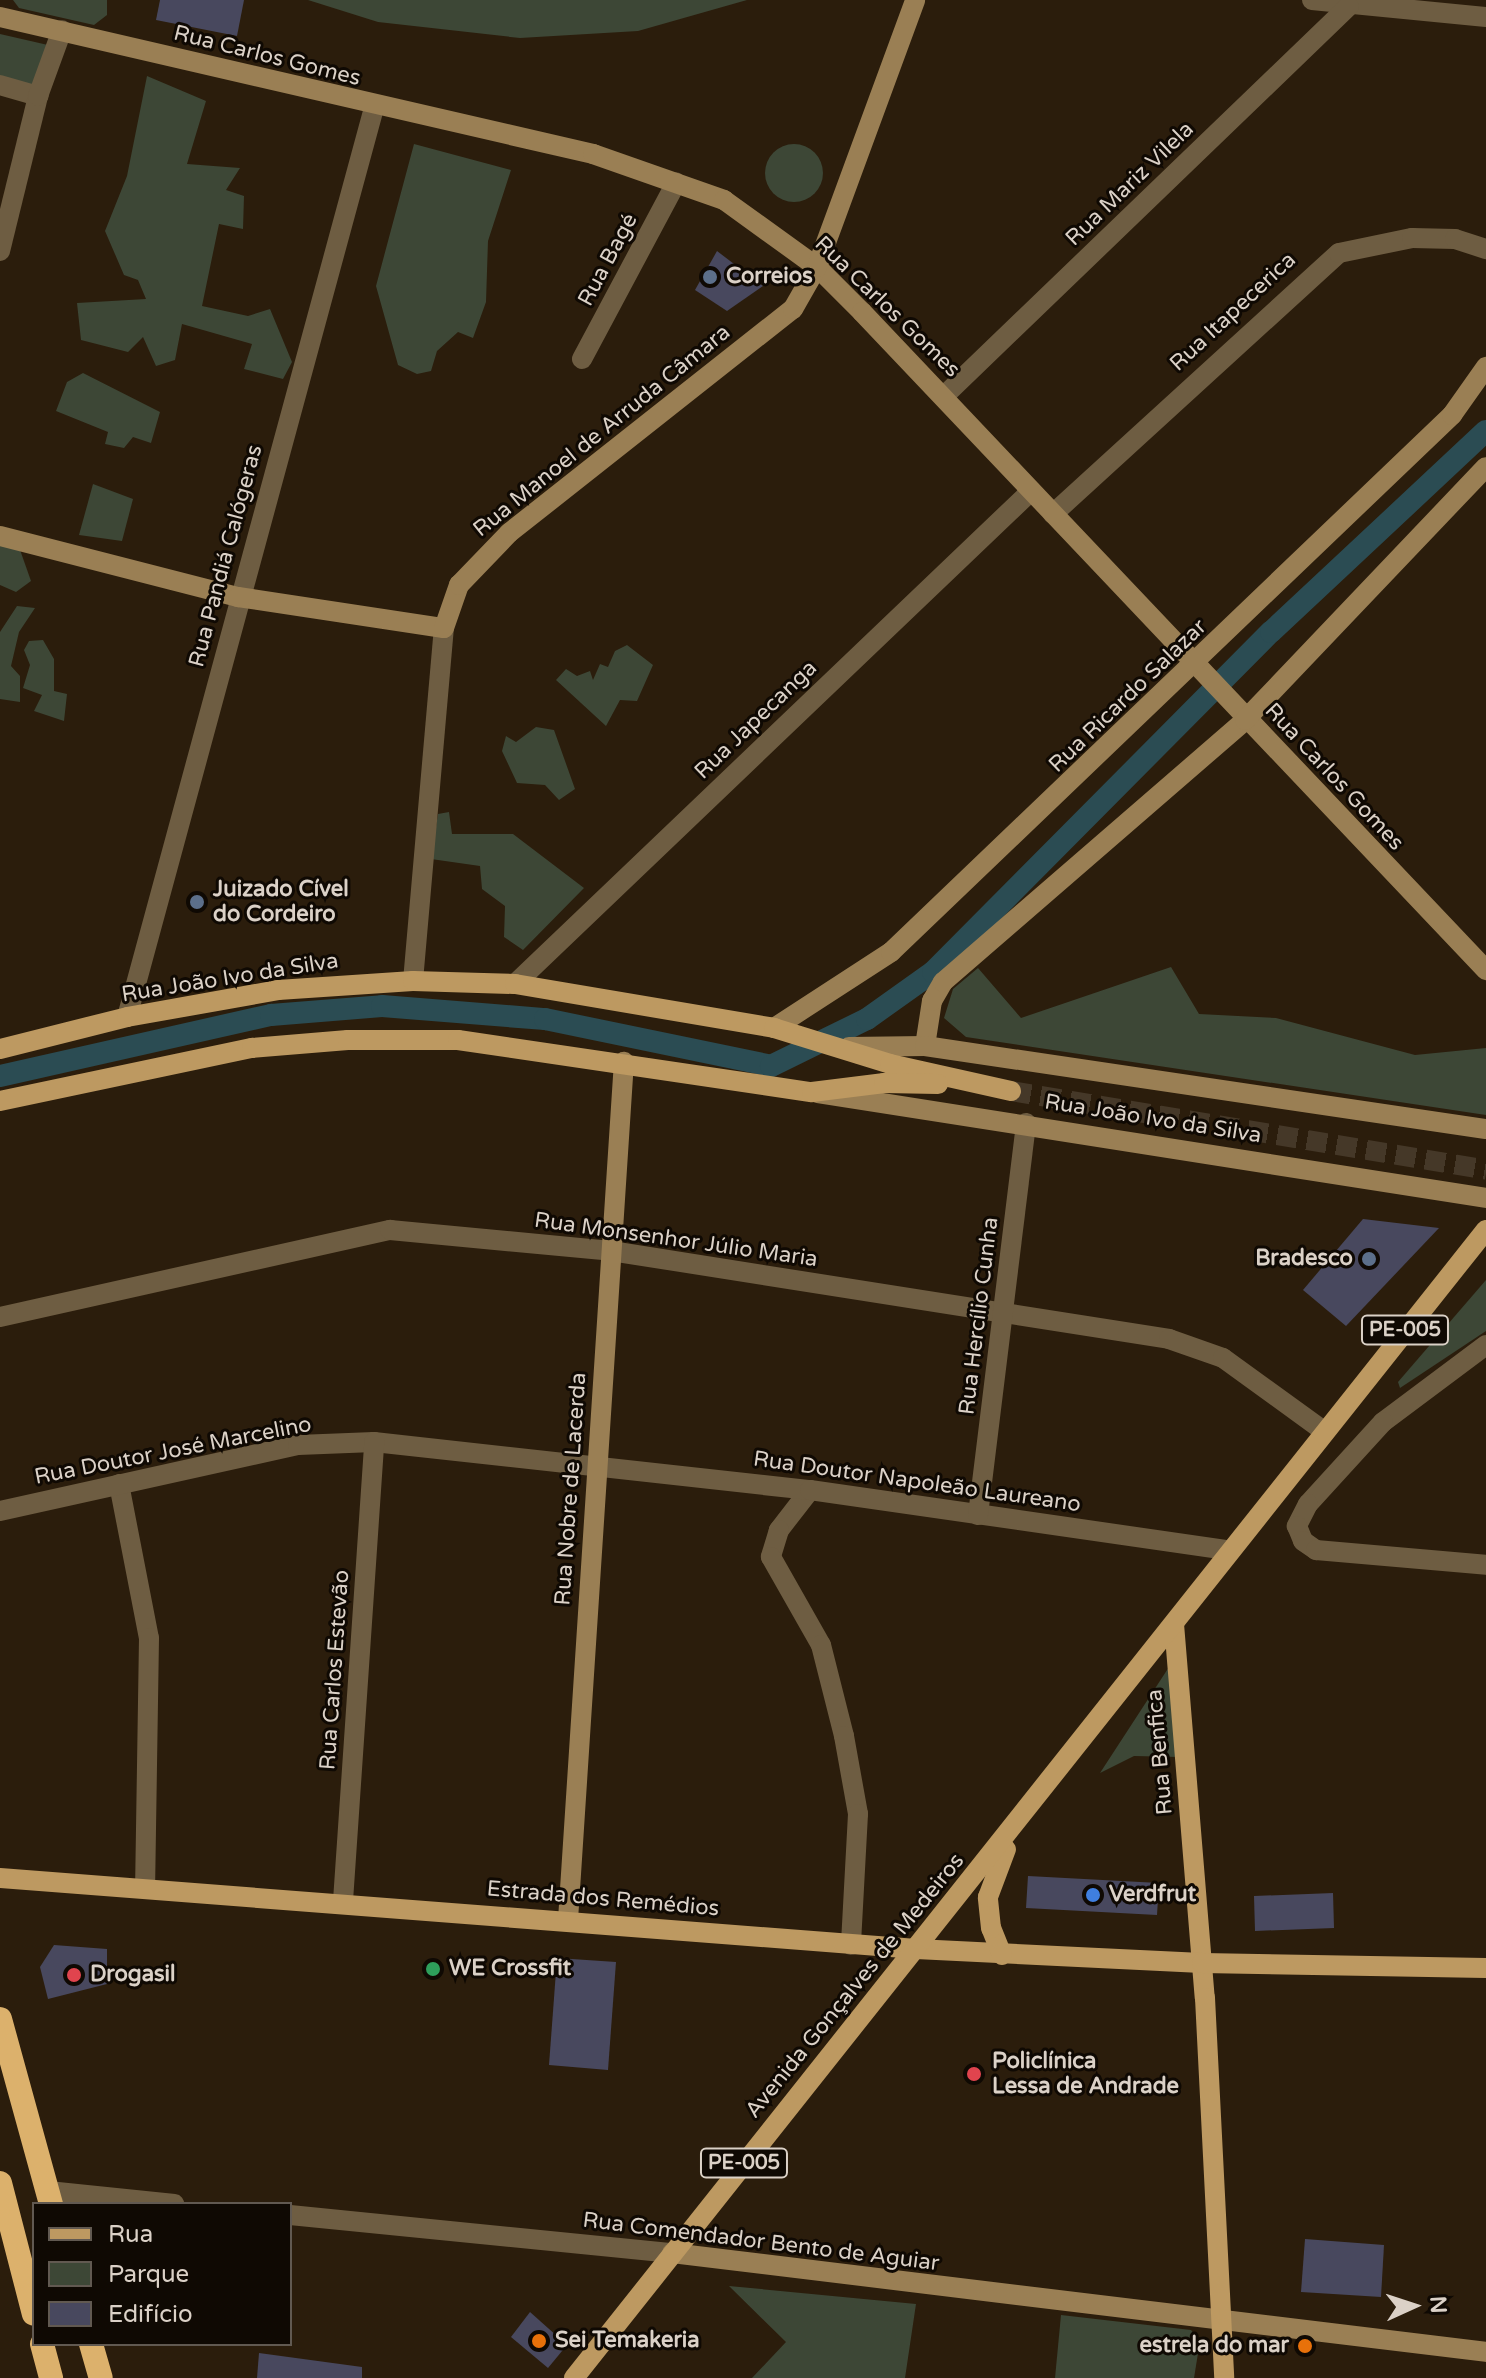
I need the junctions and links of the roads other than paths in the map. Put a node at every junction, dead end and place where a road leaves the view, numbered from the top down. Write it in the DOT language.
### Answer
graph roads {
  1 [pos="915,0"];
  2 [pos="1312,0"];
  3 [pos="1349,6"];
  4 [pos="0,17"];
  5 [pos="1486,17"];
  6 [pos="62,30"];
  7 [pos="0,85"];
  8 [pos="38,96"];
  9 [pos="374,108"];
  10 [pos="676,183"];
  11 [pos="1486,249"];
  12 [pos="0,251"];
  13 [pos="817,267"];
  14 [pos="582,359"];
  15 [pos="1486,367"];
  16 [pos="944,396"];
  17 [pos="1486,467"];
  18 [pos="1031,491"];
  19 [pos="1053,514"];
  20 [pos="0,536"];
  21 [pos="238,597"];
  22 [pos="444,628"];
  23 [pos="1197,665"];
  24 [pos="1240,712"];
  25 [pos="1486,970"];
  26 [pos="413,981"];
  27 [pos="515,984"];
  28 [pos="127,1017"];
  29 [pos="774,1028"];
  30 [pos="925,1046"];
  31 [pos="849,1047"];
  32 [pos="0,1049"];
  33 [pos="624,1062"];
  34 [pos="986,1086"];
  35 [pos="1011,1091"];
  36 [pos="812,1092"];
  37 [pos="0,1101"];
  38 [pos="1026,1123"];
  39 [pos="1486,1129"];
  40 [pos="1486,1198"];
  41 [pos="1486,1230"];
  42 [pos="611,1251"];
  43 [pos="1004,1313"];
  44 [pos="0,1317"];
  45 [pos="1486,1345"];
  46 [pos="1324,1431"];
  47 [pos="374,1442"];
  48 [pos="596,1464"];
  49 [pos="119,1484"];
  50 [pos="810,1490"];
  51 [pos="0,1511"];
  52 [pos="978,1515"];
  53 [pos="1231,1551"];
  54 [pos="1486,1565"];
  55 [pos="1174,1624"];
  56 [pos="1018,1823"];
  57 [pos="0,1878"];
  58 [pos="145,1887"];
  59 [pos="343,1901"];
  60 [pos="568,1920"];
  61 [pos="851,1945"];
  62 [pos="916,1949"];
  63 [pos="1002,1955"];
  64 [pos="1202,1963"];
  65 [pos="1486,1968"];
  66 [pos="0,2019"];
  67 [pos="1,2188"];
  68 [pos="50,2198"];
  69 [pos="133,2202"];
  70 [pos="292,2215"];
  71 [pos="672,2253"];
  72 [pos="32,2306"];
  73 [pos="1225,2322"];
  74 [pos="43,2346"];
  75 [pos="92,2346"];
  76 [pos="1486,2352"];
  77 [pos="51,2378"];
  78 [pos="101,2378"];
  79 [pos="574,2378"];
  80 [pos="1224,2378"];
  1 -- 13 [label="street, Rua Manoel de Arruda Câmara"];
  2 -- 3 [label="street"];
  3 -- 5 [label="street"];
  3 -- 16 [label="street, Rua Mariz Vilela"];
  4 -- 6 [label="street, Rua Carlos Gomes"];
  6 -- 8 [label="street"];
  6 -- 9 [label="street, Rua Carlos Gomes"];
  7 -- 8 [label="street"];
  8 -- 12 [label="street"];
  9 -- 10 [label="street, Rua Carlos Gomes"];
  9 -- 21 [label="street, Rua Pandiá Calógeras"];
  10 -- 13 [label="street, Rua Carlos Gomes"];
  10 -- 14 [label="street, Rua Bagé"];
  11 -- 19 [label="street, Rua Itapecerica"];
  13 -- 16 [label="street, Rua Carlos Gomes"];
  13 -- 22 [label="street, Rua Manoel de Arruda Câmara"];
  15 -- 23 [label="street, Rua Ricardo Salazar"];
  16 -- 18 [label="street, Rua Carlos Gomes"];
  17 -- 24 [label="street"];
  18 -- 19 [label="street, Rua Carlos Gomes"];
  18 -- 27 [label="street, Rua Japecanga"];
  19 -- 23 [label="street, Rua Carlos Gomes"];
  20 -- 21 [label="street"];
  21 -- 22 [label="street"];
  21 -- 28 [label="street, Rua Pandiá Calógeras"];
  22 -- 26 [label="street, Rua Manoel de Arruda Câmara"];
  23 -- 24 [label="street, Rua Carlos Gomes"];
  23 -- 29 [label="street, Rua Ricardo Salazar"];
  24 -- 25 [label="street, Rua Carlos Gomes"];
  24 -- 30 [label="street"];
  26 -- 27 [label="main road, Rua João Ivo da Silva"];
  26 -- 28 [label="main road, Rua João Ivo da Silva"];
  27 -- 29 [label="main road, Rua João Ivo da Silva"];
  28 -- 32 [label="main road, Rua João Ivo da Silva"];
  29 -- 31 [label="main road, Rua João Ivo da Silva"];
  30 -- 31 [label="street, Rua João Ivo da Silva"];
  30 -- 39 [label="street, Rua João Ivo da Silva"];
  31 -- 34 [label="main road, Rua João Ivo da Silva"];
  33 -- 36 [label="main road, Rua João Ivo da Silva"];
  33 -- 37 [label="main road, Rua João Ivo da Silva"];
  33 -- 42 [label="street, Rua Nobre de Lacerda"];
  34 -- 35 [label="main road"];
  34 -- 36 [label="main road, Rua João Ivo da Silva"];
  36 -- 38 [label="street, Rua João Ivo da Silva"];
  38 -- 40 [label="street, Rua João Ivo da Silva"];
  38 -- 43 [label="street, Rua Hercílio Cunha"];
  41 -- 46 [label="main road, PE-005"];
  42 -- 43 [label="street, Rua Monsenhor Júlio Maria"];
  42 -- 44 [label="street, Rua Monsenhor Júlio Maria"];
  42 -- 48 [label="street, Rua Nobre de Lacerda"];
  43 -- 46 [label="street, Rua Monsenhor Júlio Maria"];
  43 -- 52 [label="street, Rua Hercílio Cunha"];
  45 -- 54 [label="street"];
  46 -- 53 [label="main road, PE-005"];
  47 -- 48 [label="street, Rua Doutor José Marcelino"];
  47 -- 49 [label="street, Rua Doutor José Marcelino"];
  47 -- 59 [label="street, Rua Carlos Estevão"];
  48 -- 50 [label="street, Rua Doutor Napoleão Laureano"];
  48 -- 60 [label="street, Rua Nobre de Lacerda"];
  49 -- 51 [label="street, Rua Doutor José Marcelino"];
  49 -- 58 [label="street"];
  50 -- 52 [label="street, Rua Doutor Napoleão Laureano"];
  50 -- 61 [label="street"];
  52 -- 53 [label="street, Rua Doutor Napoleão Laureano"];
  53 -- 55 [label="main road, PE-005"];
  55 -- 56 [label="main road, Avenida Gonçalves de Medeiros / PE-005"];
  55 -- 64 [label="main road, Rua Benfica"];
  56 -- 62 [label="main road, Avenida Gonçalves de Medeiros / PE-005"];
  56 -- 63 [label="main road"];
  57 -- 58 [label="main road, Estrada dos Remédios"];
  58 -- 59 [label="main road, Estrada dos Remédios"];
  59 -- 60 [label="main road, Estrada dos Remédios"];
  60 -- 61 [label="main road, Estrada dos Remédios"];
  61 -- 62 [label="main road, Estrada dos Remédios"];
  62 -- 63 [label="main road, Estrada dos Remédios"];
  62 -- 71 [label="main road, Avenida Gonçalves de Medeiros / PE-005"];
  63 -- 64 [label="main road, Estrada dos Remédios"];
  64 -- 65 [label="main road, Estrada dos Remédios"];
  64 -- 73 [label="main road, Rua Benfica"];
  66 -- 68 [label="highway"];
  67 -- 72 [label="highway"];
  68 -- 69 [label="street"];
  70 -- 71 [label="street, Rua Comendador Bento de Aguiar"];
  71 -- 73 [label="street, Rua Comendador Bento de Aguiar"];
  71 -- 79 [label="main road, Avenida Gonçalves de Medeiros / PE-005"];
  73 -- 76 [label="street, Rua Comendador Bento de Aguiar"];
  73 -- 80 [label="main road, Rua Benfica"];
  74 -- 77 [label="highway"];
  75 -- 78 [label="highway"];
}
